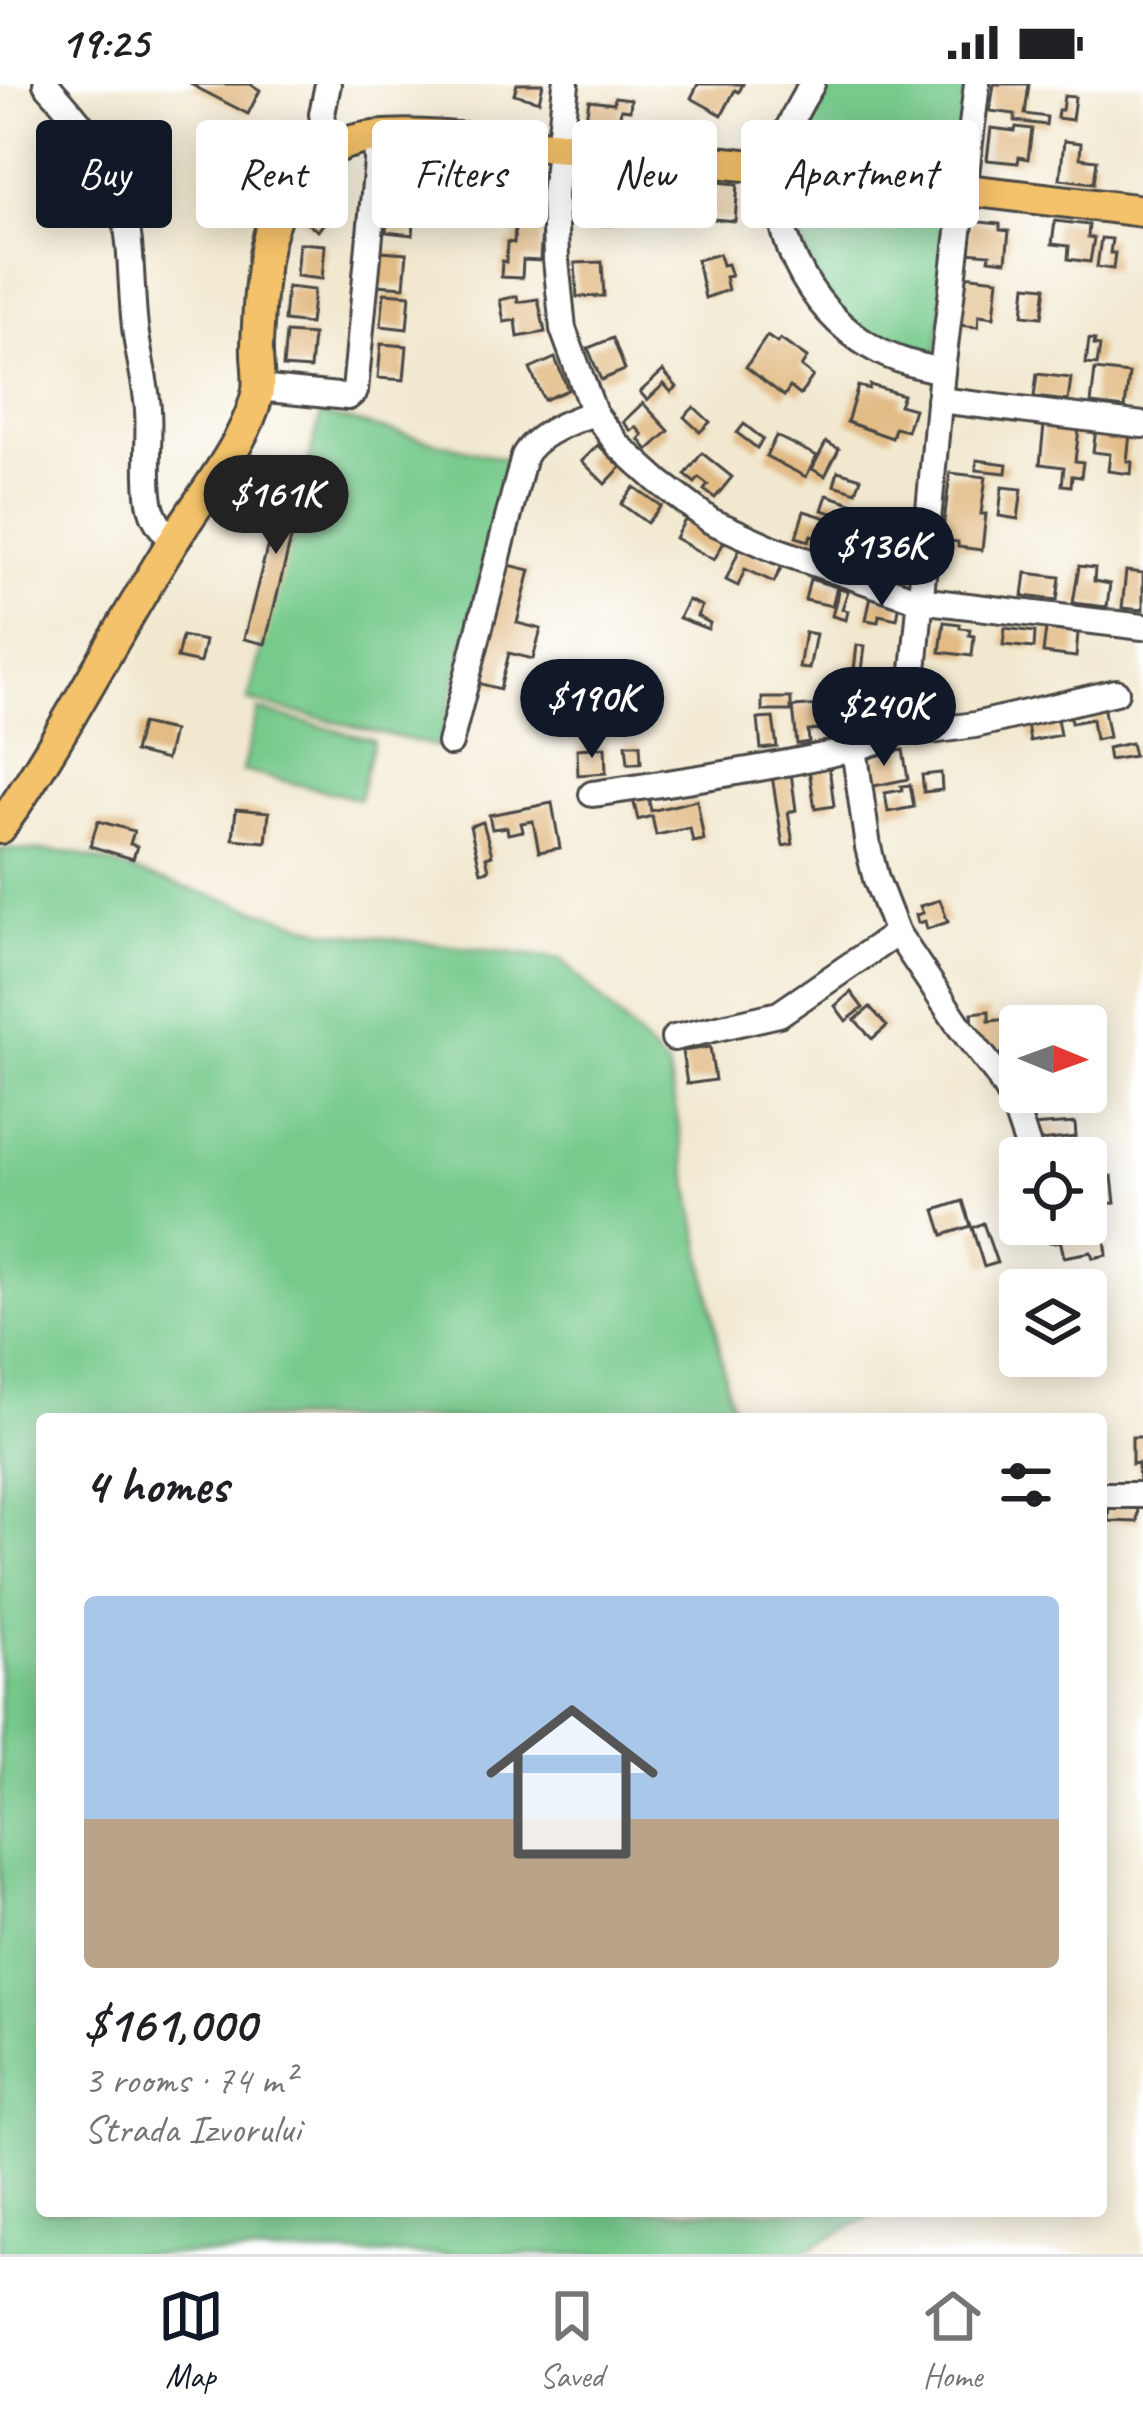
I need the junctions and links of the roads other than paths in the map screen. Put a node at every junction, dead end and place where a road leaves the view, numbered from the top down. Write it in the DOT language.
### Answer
graph roads {
  1 [pos="46,84"];
  2 [pos="328,84"];
  3 [pos="566,84"];
  4 [pos="812,84"];
  5 [pos="977,84"];
  6 [pos="323,120"];
  7 [pos="792,120"];
  8 [pos="973,120"];
  9 [pos="548,145"];
  10 [pos="559,146"];
  11 [pos="741,164"];
  12 [pos="979,192"];
  13 [pos="1143,211"];
  14 [pos="372,214"];
  15 [pos="272,228"];
  16 [pos="785,228"];
  17 [pos="959,228"];
  18 [pos="942,371"];
  19 [pos="258,388"];
  20 [pos="939,400"];
  21 [pos="594,412"];
  22 [pos="1143,425"];
  23 [pos="173,541"];
  24 [pos="919,600"];
  25 [pos="1143,627"];
  26 [pos="1116,692"];
  27 [pos="904,722"];
  28 [pos="450,743"];
  29 [pos="854,748"];
  30 [pos="592,794"];
  31 [pos="0,828"];
  32 [pos="897,933"];
  33 [pos="674,1038"];
  34 [pos="1025,1137"];
  35 [pos="1107,1495"];
  36 [pos="1143,1495"];
  1 -- 23 [label="street"];
  2 -- 6 [label="street"];
  3 -- 10 [label="street"];
  4 -- 7 [label="street"];
  5 -- 8 [label="street"];
  9 -- 10 [label="main road"];
  10 -- 11 [label="main road"];
  10 -- 21 [label="street"];
  12 -- 13 [label="main road"];
  14 -- 19 [label="street"];
  15 -- 19 [label="main road"];
  16 -- 18 [label="street"];
  17 -- 18 [label="street"];
  18 -- 20 [label="street"];
  19 -- 23 [label="main road"];
  20 -- 22 [label="street"];
  20 -- 24 [label="street"];
  21 -- 24 [label="street"];
  21 -- 28 [label="street"];
  23 -- 31 [label="main road"];
  24 -- 25 [label="street"];
  24 -- 27 [label="street"];
  26 -- 27 [label="street"];
  27 -- 29 [label="street"];
  29 -- 30 [label="street"];
  29 -- 32 [label="street"];
  32 -- 33 [label="street"];
  32 -- 34 [label="street"];
  35 -- 36 [label="street"];
}
